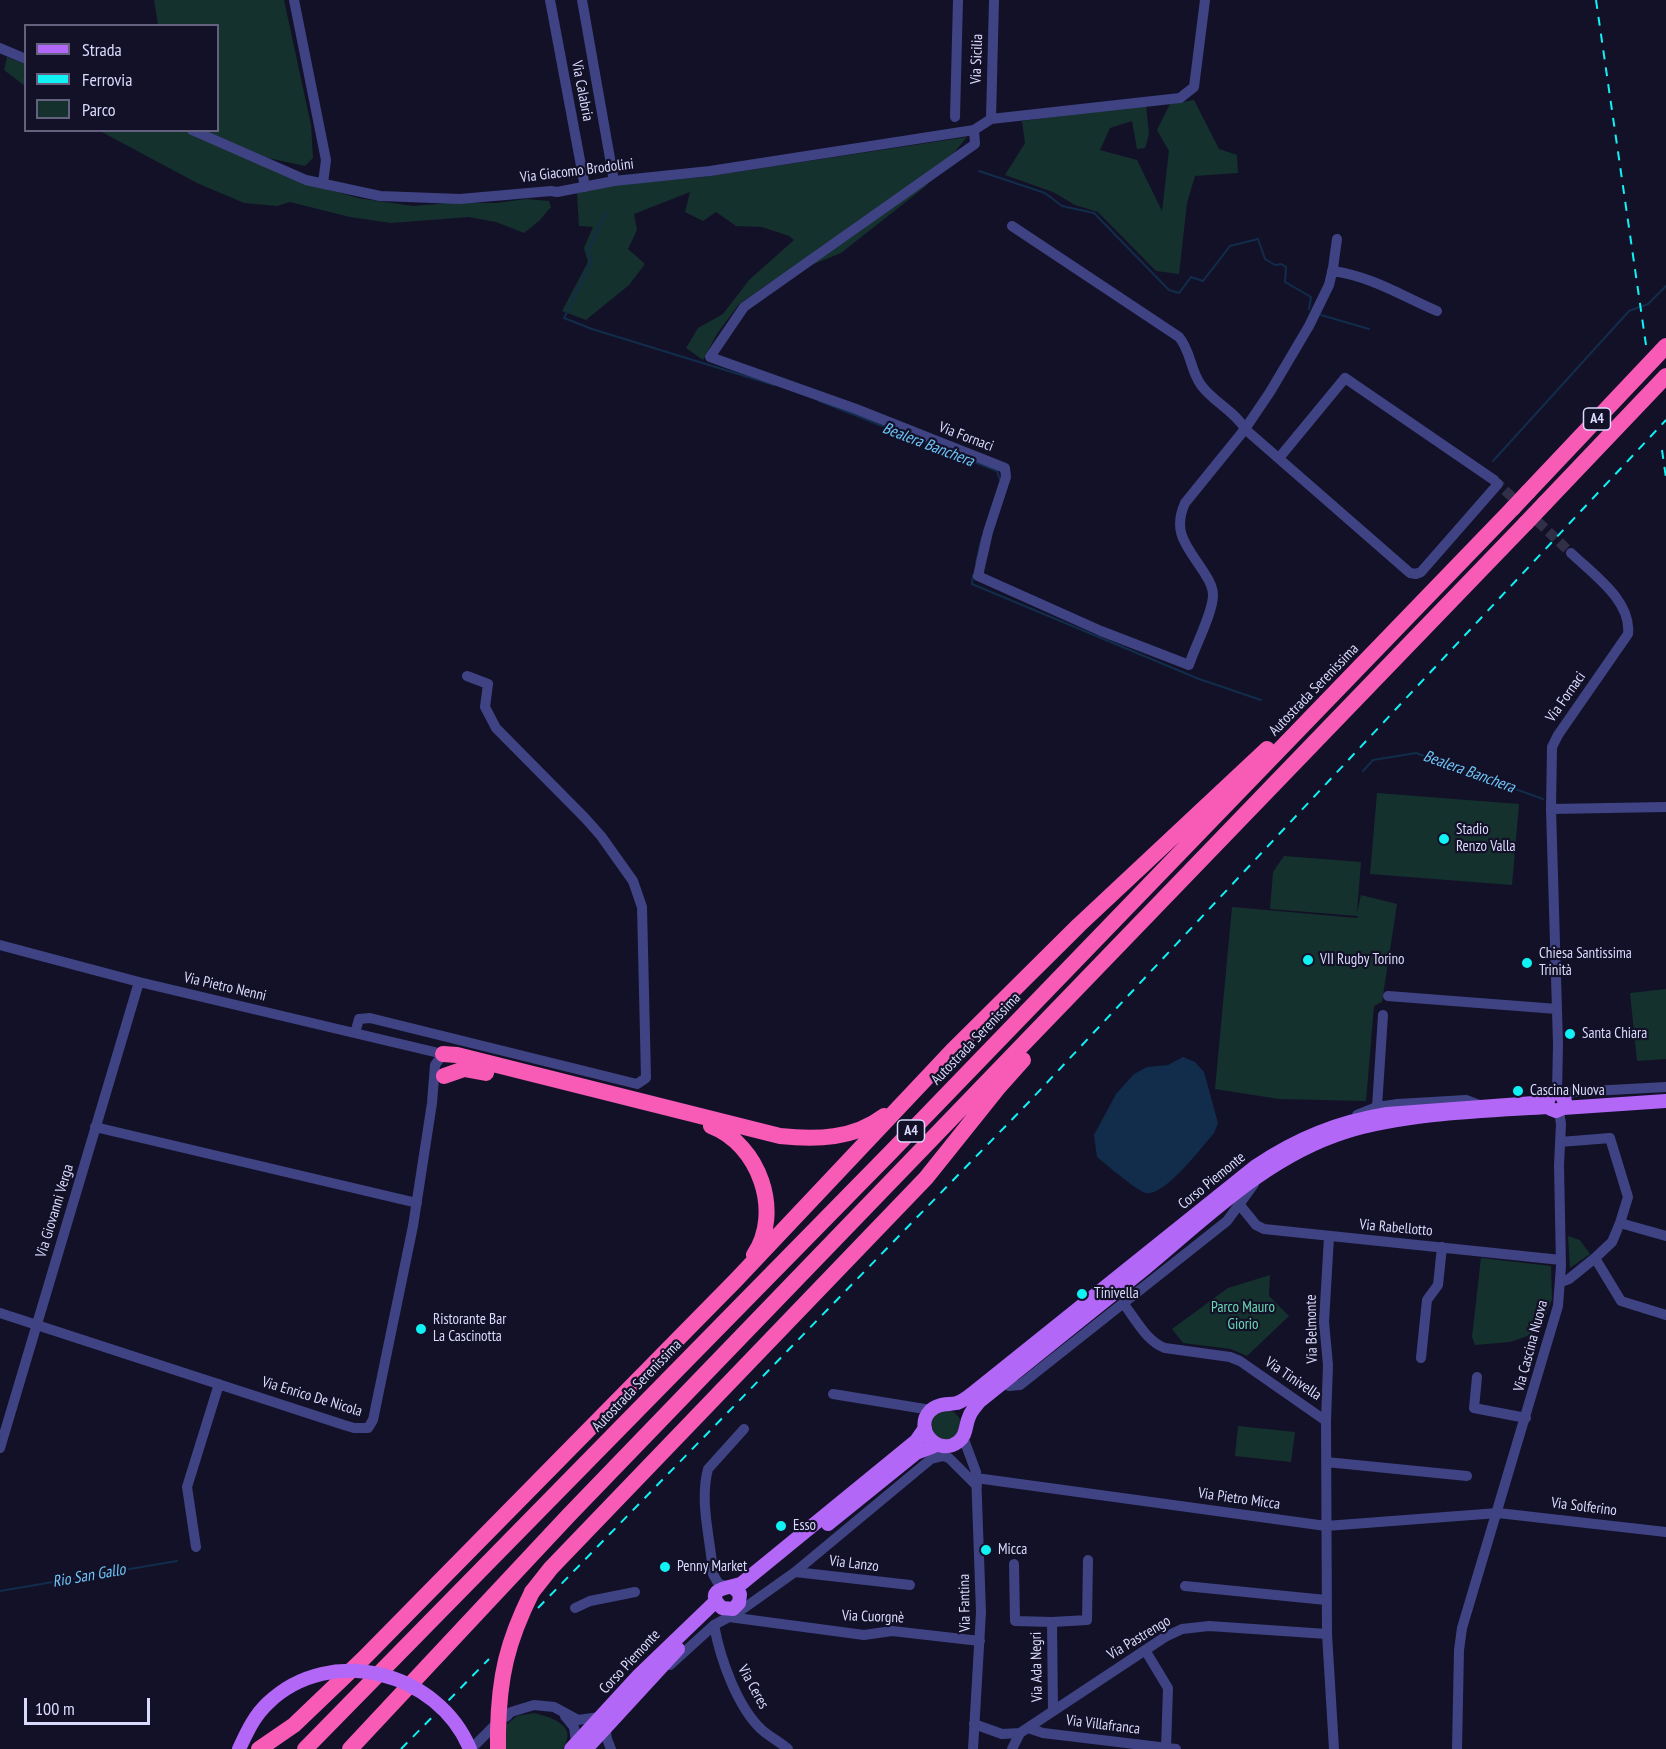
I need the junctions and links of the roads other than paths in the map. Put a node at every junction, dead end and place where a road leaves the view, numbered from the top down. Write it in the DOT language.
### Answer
graph roads {
  1 [pos="294,0"];
  2 [pos="550,0"];
  3 [pos="582,0"];
  4 [pos="958,0"];
  5 [pos="994,0"];
  6 [pos="1205,0"];
  7 [pos="0,48"];
  8 [pos="24,58"];
  9 [pos="955,117"];
  10 [pos="991,119"];
  11 [pos="974,130"];
  12 [pos="197,132"];
  13 [pos="934,136"];
  14 [pos="614,181"];
  15 [pos="324,183"];
  16 [pos="585,187"];
  17 [pos="1012,226"];
  18 [pos="1337,239"];
  19 [pos="1332,271"];
  20 [pos="1437,311"];
  21 [pos="1666,346"];
  22 [pos="1666,376"];
  23 [pos="1245,429"];
  24 [pos="1279,458"];
  25 [pos="1571,553"];
  26 [pos="1423,603"];
  27 [pos="467,676"];
  28 [pos="1666,807"];
  29 [pos="1551,809"];
  30 [pos="0,945"];
  31 [pos="1094,970"];
  32 [pos="139,982"];
  33 [pos="1388,996"];
  34 [pos="1557,1009"];
  35 [pos="1383,1015"];
  36 [pos="355,1033"];
  37 [pos="952,1051"];
  38 [pos="443,1054"];
  39 [pos="513,1074"];
  40 [pos="444,1076"];
  41 [pos="1666,1087"];
  42 [pos="1666,1094"];
  43 [pos="1666,1101"];
  44 [pos="432,1102"];
  45 [pos="1557,1102"];
  46 [pos="1482,1106"];
  47 [pos="1377,1107"];
  48 [pos="95,1127"];
  49 [pos="1315,1132"];
  50 [pos="1560,1142"];
  51 [pos="1267,1171"];
  52 [pos="417,1203"];
  53 [pos="1239,1204"];
  54 [pos="1620,1223"];
  55 [pos="1666,1236"];
  56 [pos="1329,1237"];
  57 [pos="1442,1247"];
  58 [pos="1595,1258"];
  59 [pos="1561,1260"];
  60 [pos="736,1280"];
  61 [pos="1561,1282"];
  62 [pos="1123,1303"];
  63 [pos="0,1312"];
  64 [pos="1666,1315"];
  65 [pos="36,1324"];
  66 [pos="1421,1358"];
  67 [pos="1478,1377"];
  68 [pos="1004,1382"];
  69 [pos="219,1384"];
  70 [pos="833,1394"];
  71 [pos="948,1404"];
  72 [pos="931,1410"];
  73 [pos="1526,1418"];
  74 [pos="1326,1421"];
  75 [pos="744,1428"];
  76 [pos="925,1428"];
  77 [pos="962,1436"];
  78 [pos="937,1445"];
  79 [pos="0,1448"];
  80 [pos="1326,1462"];
  81 [pos="1467,1476"];
  82 [pos="884,1479"];
  83 [pos="977,1482"];
  84 [pos="1498,1513"];
  85 [pos="1326,1526"];
  86 [pos="849,1527"];
  87 [pos="1666,1532"];
  88 [pos="196,1547"];
  89 [pos="1088,1560"];
  90 [pos="1014,1564"];
  91 [pos="795,1572"];
  92 [pos="910,1585"];
  93 [pos="1185,1586"];
  94 [pos="636,1592"];
  95 [pos="725,1596"];
  96 [pos="1326,1600"];
  97 [pos="575,1608"];
  98 [pos="1052,1622"];
  99 [pos="714,1625"];
  100 [pos="1327,1634"];
  101 [pos="980,1641"];
  102 [pos="1145,1650"];
  103 [pos="656,1672"];
  104 [pos="1053,1711"];
  105 [pos="563,1714"];
  106 [pos="506,1717"];
  107 [pos="604,1721"];
  108 [pos="974,1724"];
  109 [pos="493,1727"];
  110 [pos="1024,1730"];
  111 [pos="578,1747"];
  112 [pos="975,1748"];
  113 [pos="239,1749"];
  114 [pos="259,1749"];
  115 [pos="305,1749"];
  116 [pos="350,1749"];
  117 [pos="470,1749"];
  118 [pos="498,1749"];
  119 [pos="592,1749"];
  120 [pos="597,1749"];
  121 [pos="611,1749"];
  122 [pos="788,1749"];
  123 [pos="1012,1749"];
  124 [pos="1169,1749"];
  125 [pos="1334,1749"];
  126 [pos="1456,1749"];
  1 -- 15 [label="street"];
  2 -- 16 [label="street, Via Calabria"];
  3 -- 14 [label="street, Via Calabria"];
  4 -- 9 [label="street, Via Sicilia"];
  5 -- 10 [label="street, Via Sicilia"];
  6 -- 10 [label="street"];
  7 -- 8 [label="street"];
  9 -- 11 [label="street"];
  9 -- 13 [label="street"];
  10 -- 11 [label="street"];
  11 -- 13 [label="street, Via Giacomo Brodolini"];
  11 -- 23 [label="street, Via Fornaci"];
  12 -- 15 [label="street, Via Giacomo Brodolini"];
  13 -- 14 [label="street, Via Giacomo Brodolini"];
  14 -- 16 [label="street, Via Giacomo Brodolini"];
  15 -- 16 [label="street, Via Giacomo Brodolini"];
  17 -- 23 [label="street"];
  18 -- 19 [label="street"];
  19 -- 20 [label="street"];
  19 -- 23 [label="street"];
  21 -- 26 [label="highway, Autostrada Serenissima / A4, bridge"];
  22 -- 31 [label="highway, A4, bridge"];
  23 -- 24 [label="street"];
  24 -- 24 [label="street"];
  25 -- 29 [label="street, Via Fornaci"];
  26 -- 37 [label="highway"];
  26 -- 115 [label="highway, Autostrada Serenissima / A4"];
  27 -- 36 [label="street"];
  28 -- 29 [label="street"];
  29 -- 34 [label="street, Via Cascina Nuova"];
  30 -- 32 [label="street, Via Pietro Nenni"];
  31 -- 116 [label="highway, A4"];
  31 -- 118 [label="highway, bridge"];
  32 -- 36 [label="street, Via Pietro Nenni"];
  32 -- 48 [label="street, Via Giovanni Verga"];
  33 -- 34 [label="street"];
  34 -- 45 [label="street, Via Cascina Nuova"];
  35 -- 47 [label="street"];
  36 -- 38 [label="street, Via Pietro Nenni"];
  37 -- 38 [label="highway"];
  37 -- 60 [label="highway"];
  38 -- 39 [label="highway"];
  38 -- 40 [label="street, Via Enrico De Nicola"];
  38 -- 44 [label="street, Via Enrico De Nicola"];
  39 -- 40 [label="highway"];
  39 -- 60 [label="highway"];
  40 -- 44 [label="street, Via Enrico De Nicola"];
  41 -- 45 [label="street"];
  42 -- 45 [label="main road"];
  43 -- 45 [label="main road"];
  44 -- 52 [label="street, Via Enrico De Nicola"];
  45 -- 46 [label="main road, Corso Piemonte"];
  45 -- 50 [label="street, Via Cascina Nuova"];
  45 -- 51 [label="main road, Corso Piemonte"];
  46 -- 47 [label="street"];
  46 -- 49 [label="main road, Corso Piemonte"];
  47 -- 49 [label="street"];
  48 -- 52 [label="street"];
  48 -- 65 [label="street, Via Giovanni Verga"];
  49 -- 71 [label="main road, Corso Piemonte"];
  50 -- 54 [label="street"];
  50 -- 59 [label="street, Via Cascina Nuova"];
  51 -- 53 [label="street, Corso Piemonte"];
  51 -- 68 [label="main road, Corso Piemonte"];
  52 -- 69 [label="street, Via Enrico De Nicola"];
  53 -- 56 [label="street, Via Rabellotto"];
  53 -- 62 [label="street, Corso Piemonte"];
  54 -- 55 [label="street"];
  54 -- 58 [label="street"];
  56 -- 57 [label="street, Via Rabellotto"];
  56 -- 74 [label="street, Via Belmonte"];
  57 -- 59 [label="street, Via Rabellotto"];
  57 -- 66 [label="street"];
  58 -- 61 [label="street"];
  58 -- 64 [label="street"];
  59 -- 61 [label="street, Via Cascina Nuova"];
  60 -- 114 [label="highway"];
  61 -- 73 [label="street, Via Cascina Nuova"];
  62 -- 68 [label="street, Corso Piemonte"];
  62 -- 74 [label="street, Via Tinivella"];
  63 -- 65 [label="street, Via Enrico De Nicola"];
  65 -- 69 [label="street, Via Enrico De Nicola"];
  65 -- 79 [label="street, Via Giovanni Verga"];
  67 -- 73 [label="street"];
  68 -- 77 [label="main road, Corso Piemonte"];
  69 -- 88 [label="street"];
  70 -- 72 [label="street"];
  71 -- 72 [label="main road"];
  71 -- 77 [label="main road"];
  72 -- 76 [label="main road"];
  73 -- 84 [label="street, Via Cascina Nuova"];
  74 -- 80 [label="street, Via Tinivella"];
  75 -- 95 [label="street"];
  76 -- 78 [label="main road"];
  76 -- 95 [label="main road, Corso Piemonte"];
  77 -- 78 [label="main road"];
  77 -- 83 [label="street, Via Fantina"];
  78 -- 82 [label="main road, Corso Piemonte"];
  80 -- 81 [label="street"];
  80 -- 85 [label="street, Via Tinivella"];
  82 -- 86 [label="street"];
  82 -- 95 [label="main road, Corso Piemonte"];
  83 -- 85 [label="street, Via Pietro Micca"];
  83 -- 86 [label="street, Corso Piemonte"];
  83 -- 101 [label="street, Via Fantina"];
  84 -- 85 [label="street, Via Pietro Micca"];
  84 -- 87 [label="street, Via Solferino"];
  84 -- 126 [label="street, Via Cascina Nuova"];
  85 -- 96 [label="street, Via Tinivella"];
  86 -- 91 [label="street, Corso Piemonte"];
  89 -- 98 [label="street, Via Ada Negri"];
  90 -- 98 [label="street, Via Ada Negri"];
  91 -- 92 [label="street, Via Lanzo"];
  91 -- 95 [label="street, Corso Piemonte"];
  93 -- 96 [label="street"];
  94 -- 97 [label="street"];
  95 -- 99 [label="street, Corso Piemonte"];
  95 -- 101 [label="street, Via Cuorgnè"];
  95 -- 103 [label="main road, Corso Piemonte"];
  95 -- 107 [label="main road, Corso Piemonte"];
  96 -- 100 [label="street, Via Tinivella"];
  98 -- 104 [label="street, Via Ada Negri"];
  99 -- 103 [label="street, Corso Piemonte"];
  99 -- 122 [label="street, Via Ceres"];
  100 -- 102 [label="street, Via Pastrengo"];
  100 -- 125 [label="street, Via Tinivella"];
  101 -- 108 [label="street, Via Fantina"];
  102 -- 104 [label="street, Via Pastrengo"];
  102 -- 124 [label="street"];
  103 -- 107 [label="main road, Corso Piemonte"];
  104 -- 110 [label="street, Via Pastrengo"];
  105 -- 106 [label="street"];
  105 -- 107 [label="street"];
  105 -- 111 [label="street"];
  107 -- 111 [label="main road, Corso Piemonte"];
  107 -- 121 [label="street"];
  108 -- 110 [label="street"];
  108 -- 112 [label="street, Via Fantina"];
  109 -- 117 [label="street"];
  110 -- 123 [label="street, Via Pastrengo"];
  110 -- 124 [label="street, Via Villafranca"];
  113 -- 117 [label="main road, bridge"];
  119 -- 120 [label="street"];
}
